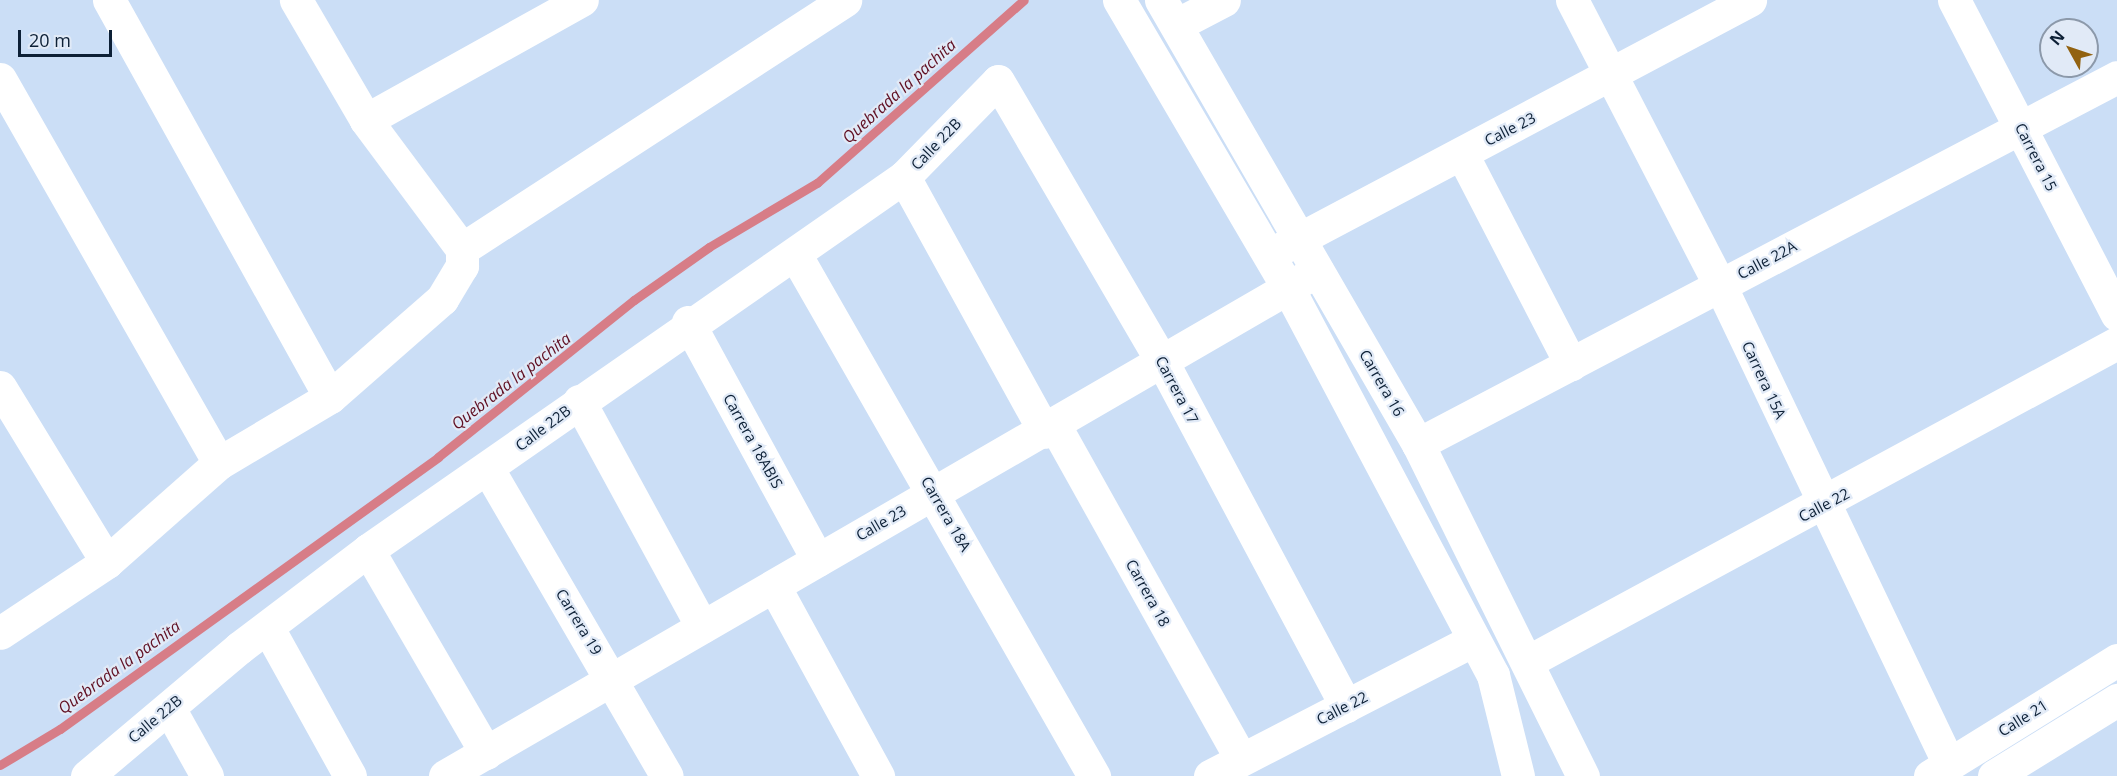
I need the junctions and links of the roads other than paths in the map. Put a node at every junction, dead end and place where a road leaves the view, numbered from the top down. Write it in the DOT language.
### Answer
graph roads {
  1 [pos="109,0"];
  2 [pos="296,0"];
  3 [pos="582,0"];
  4 [pos="1119,0"];
  5 [pos="1224,0"];
  6 [pos="1572,0"];
  7 [pos="1750,0"];
  8 [pos="1954,0"];
  9 [pos="836,2"];
  10 [pos="1169,13"];
  11 [pos="2117,76"];
  12 [pos="1611,77"];
  13 [pos="0,79"];
  14 [pos="998,81"];
  15 [pos="366,120"];
  16 [pos="2021,128"];
  17 [pos="1462,154"];
  18 [pos="904,177"];
  19 [pos="1298,239"];
  20 [pos="462,249"];
  21 [pos="795,254"];
  22 [pos="1269,255"];
  23 [pos="1317,271"];
  24 [pos="1720,285"];
  25 [pos="1288,288"];
  26 [pos="2117,314"];
  27 [pos="688,322"];
  28 [pos="2117,343"];
  29 [pos="1163,363"];
  30 [pos="1570,364"];
  31 [pos="0,387"];
  32 [pos="330,397"];
  33 [pos="579,400"];
  34 [pos="1050,429"];
  35 [pos="1418,444"];
  36 [pos="219,463"];
  37 [pos="488,469"];
  38 [pos="934,493"];
  39 [pos="1823,506"];
  40 [pos="368,550"];
  41 [pos="818,560"];
  42 [pos="107,562"];
  43 [pos="774,586"];
  44 [pos="702,627"];
  45 [pos="268,628"];
  46 [pos="0,633"];
  47 [pos="1474,640"];
  48 [pos="2117,660"];
  49 [pos="1529,661"];
  50 [pos="613,679"];
  51 [pos="2117,700"];
  52 [pos="1346,706"];
  53 [pos="169,708"];
  54 [pos="486,753"];
  55 [pos="1241,759"];
  56 [pos="1939,770"];
  57 [pos="87,776"];
  58 [pos="207,776"];
  59 [pos="350,776"];
  60 [pos="445,776"];
  61 [pos="667,776"];
  62 [pos="878,776"];
  63 [pos="1095,776"];
  64 [pos="1210,776"];
  65 [pos="1518,776"];
  66 [pos="1582,776"];
  67 [pos="1994,776"];
  1 -- 32 [label="street"];
  2 -- 15 [label="street"];
  3 -- 15 [label="street"];
  4 -- 22 [label="street"];
  5 -- 10 [label="street"];
  6 -- 12 [label="street, Carrera 15A"];
  7 -- 12 [label="street, Calle 23"];
  8 -- 16 [label="street, Carrera 15"];
  9 -- 20 [label="street"];
  10 -- 19 [label="street, Carrera 16"];
  11 -- 16 [label="street, Calle 22A"];
  12 -- 17 [label="street, Calle 23"];
  12 -- 24 [label="street, Carrera 15A"];
  13 -- 36 [label="street"];
  14 -- 18 [label="street, Calle 22B"];
  14 -- 29 [label="street, Carrera 17"];
  15 -- 20 [label="street"];
  16 -- 24 [label="street, Calle 22A"];
  16 -- 26 [label="street, Carrera 15"];
  17 -- 19 [label="street, Calle 23"];
  17 -- 30 [label="street"];
  18 -- 21 [label="street, Calle 22B"];
  18 -- 34 [label="street, Carrera 18"];
  19 -- 22 [label="street, Calle 23"];
  19 -- 23 [label="street, Carrera 16"];
  20 -- 32 [label="street"];
  21 -- 27 [label="street, Calle 22B"];
  21 -- 38 [label="street, Carrera 18A"];
  22 -- 25 [label="street"];
  23 -- 25 [label="street, Calle 23"];
  23 -- 35 [label="street, Carrera 16"];
  24 -- 30 [label="street, Calle 22A"];
  24 -- 39 [label="street, Carrera 15A"];
  25 -- 29 [label="street, Calle 23"];
  25 -- 47 [label="street"];
  27 -- 33 [label="street, Calle 22B"];
  27 -- 41 [label="street, Carrera 18ABIS"];
  28 -- 39 [label="street, Calle 22"];
  29 -- 34 [label="street, Calle 23"];
  29 -- 52 [label="street, Carrera 17"];
  30 -- 35 [label="street, Calle 22A"];
  31 -- 42 [label="street"];
  32 -- 36 [label="street"];
  33 -- 37 [label="street, Calle 22B"];
  33 -- 44 [label="street"];
  34 -- 38 [label="street, Calle 23"];
  34 -- 55 [label="street, Carrera 18"];
  35 -- 49 [label="street, Carrera 16"];
  36 -- 42 [label="street"];
  37 -- 40 [label="street, Calle 22B"];
  37 -- 50 [label="street, Carrera 19"];
  38 -- 41 [label="street, Calle 23"];
  38 -- 63 [label="street, Carrera 18A"];
  39 -- 49 [label="street, Calle 22"];
  39 -- 56 [label="street, Carrera 15A"];
  40 -- 45 [label="street, Calle 22B"];
  40 -- 54 [label="street"];
  41 -- 43 [label="street, Calle 23"];
  42 -- 46 [label="street"];
  43 -- 44 [label="street, Calle 23"];
  43 -- 62 [label="street"];
  44 -- 50 [label="street, Calle 23"];
  45 -- 53 [label="street, Calle 22B"];
  45 -- 59 [label="street"];
  47 -- 52 [label="street, Calle 22"];
  47 -- 65 [label="street"];
  48 -- 56 [label="street, Calle 21"];
  49 -- 66 [label="street, Carrera 16"];
  50 -- 54 [label="street, Calle 23"];
  50 -- 61 [label="street, Carrera 19"];
  51 -- 67 [label="street"];
  52 -- 55 [label="street, Calle 22"];
  53 -- 57 [label="street, Calle 22B"];
  53 -- 58 [label="street"];
  54 -- 60 [label="street, Calle 23"];
  55 -- 64 [label="street, Calle 22"];
}
